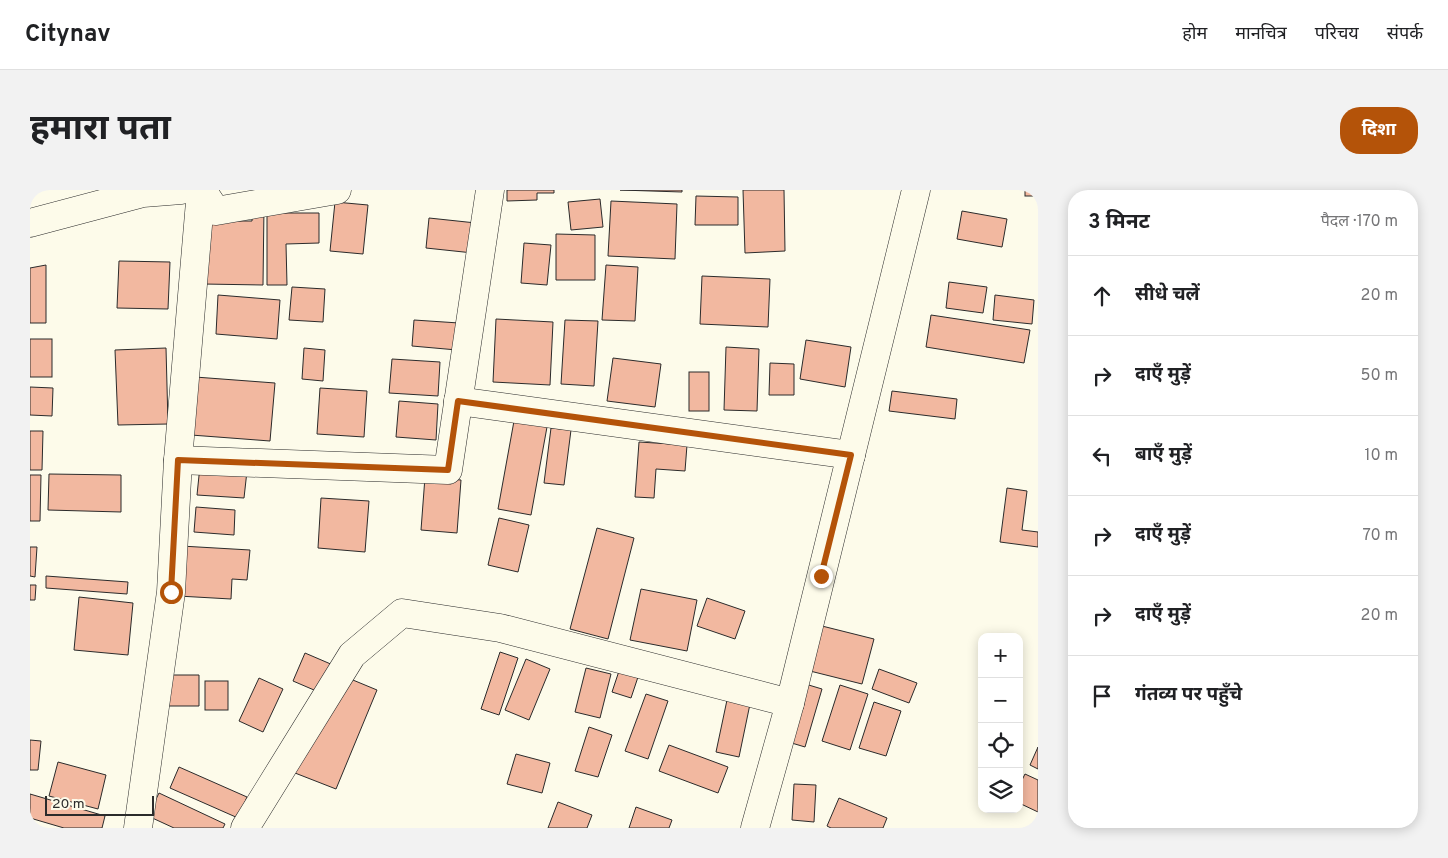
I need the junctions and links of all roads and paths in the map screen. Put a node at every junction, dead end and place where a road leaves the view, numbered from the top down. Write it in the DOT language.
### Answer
graph roads {
  1 [pos="181,190"];
  2 [pos="201,190"];
  3 [pos="337,190"];
  4 [pos="490,190"];
  5 [pos="916,190"];
  6 [pos="30,223"];
  7 [pos="458,401"];
  8 [pos="851,455"];
  9 [pos="178,460"];
  10 [pos="790,703"];
  11 [pos="138,828"];
  12 [pos="245,828"];
  13 [pos="755,828"];
  1 -- 6 [label="street"];
  2 -- 3 [label="street"];
  2 -- 9 [label="street"];
  4 -- 7 [label="street"];
  5 -- 8 [label="street"];
  7 -- 8 [label="street"];
  7 -- 9 [label="street"];
  8 -- 10 [label="street"];
  9 -- 11 [label="street"];
  10 -- 12 [label="street"];
  10 -- 13 [label="street"];
}
